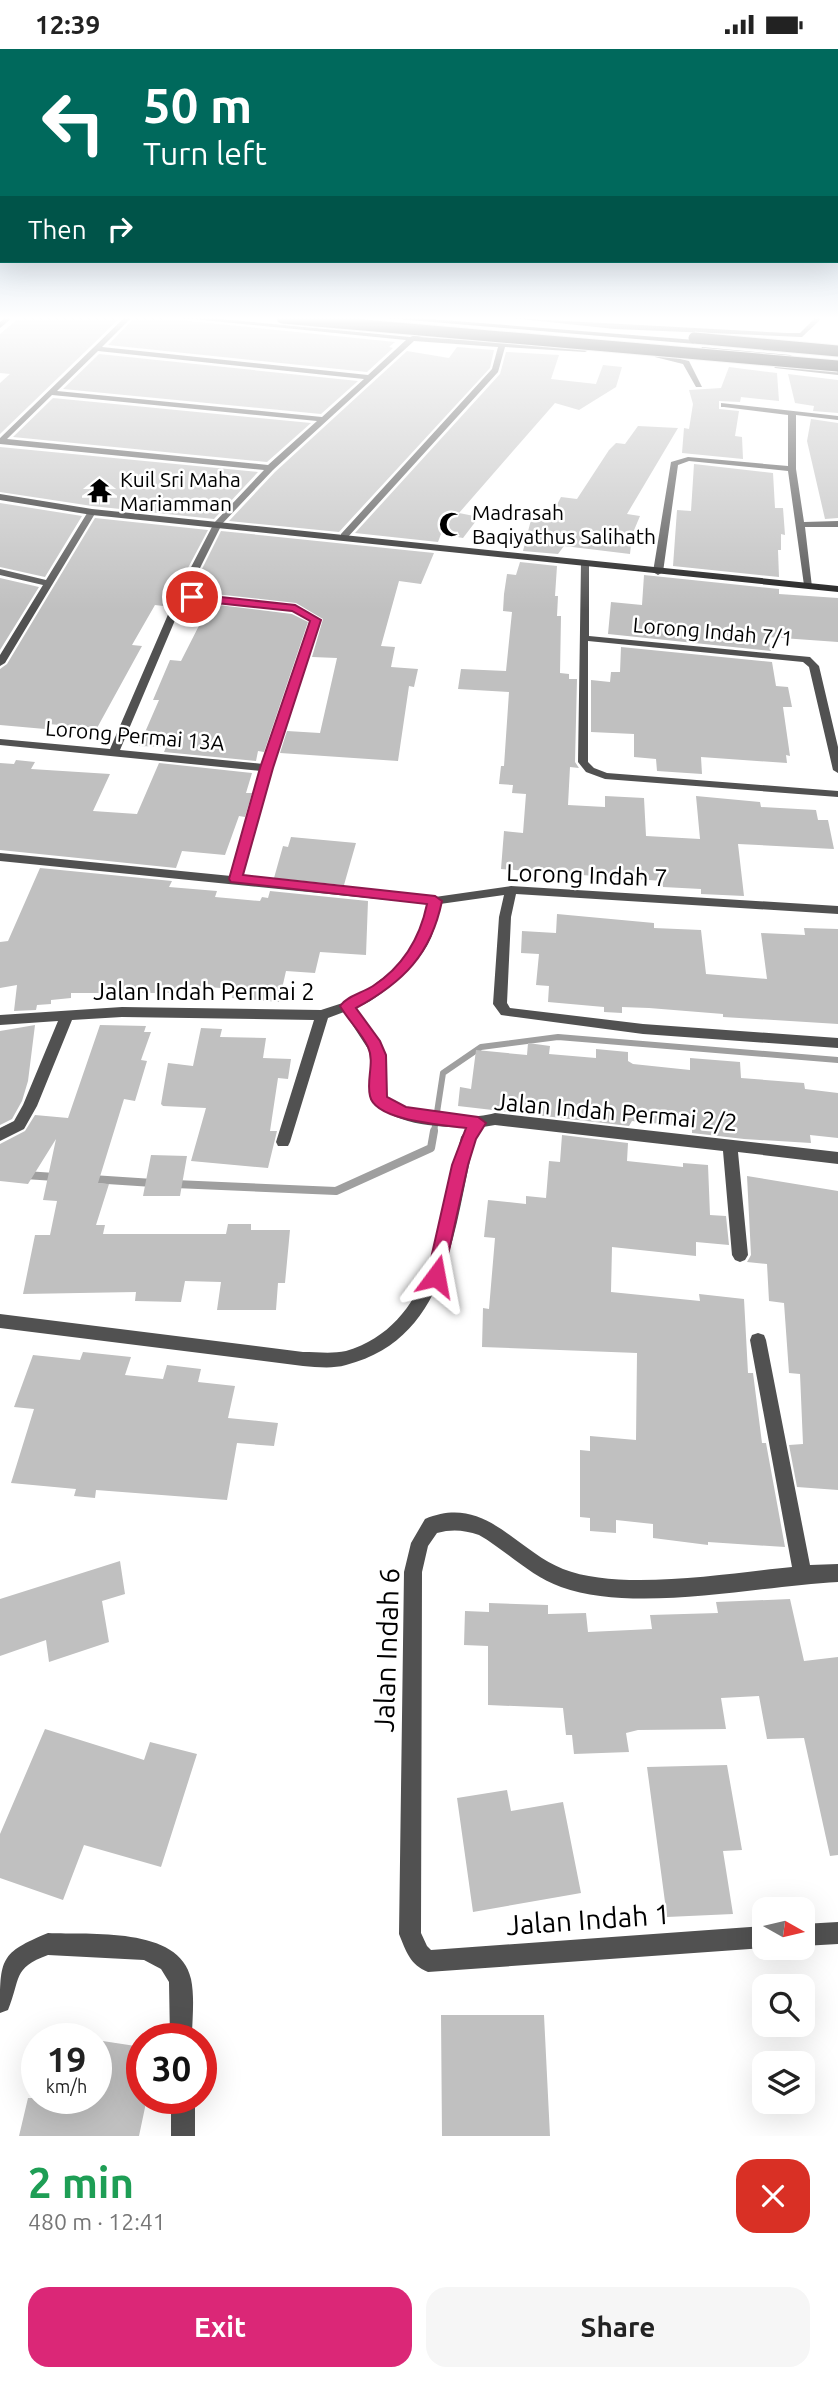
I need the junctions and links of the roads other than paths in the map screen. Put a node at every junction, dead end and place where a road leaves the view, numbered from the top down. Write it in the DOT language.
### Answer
graph roads {
  1 [pos="27,415"];
  2 [pos="286,415"];
  3 [pos="328,415"];
  4 [pos="454,415"];
  5 [pos="792,415"];
  6 [pos="814,415"];
  7 [pos="838,418"];
  8 [pos="324,419"];
  9 [pos="0,441"];
  10 [pos="270,468"];
  11 [pos="792,469"];
  12 [pos="0,498"];
  13 [pos="92,512"];
  14 [pos="218,523"];
  15 [pos="838,524"];
  16 [pos="800,525"];
  17 [pos="344,536"];
  18 [pos="584,565"];
  19 [pos="0,572"];
  20 [pos="658,572"];
  21 [pos="48,583"];
  22 [pos="809,585"];
  23 [pos="838,589"];
  24 [pos="181,596"];
  25 [pos="583,638"];
  26 [pos="0,663"];
  27 [pos="0,742"];
  28 [pos="114,753"];
  29 [pos="267,768"];
  30 [pos="838,770"];
  31 [pos="838,794"];
  32 [pos="0,857"];
  33 [pos="236,879"];
  34 [pos="511,890"];
  35 [pos="435,901"];
  36 [pos="838,910"];
  37 [pos="347,1006"];
  38 [pos="322,1015"];
  39 [pos="67,1016"];
  40 [pos="0,1020"];
  41 [pos="838,1043"];
  42 [pos="478,1123"];
  43 [pos="0,1135"];
  44 [pos="283,1142"];
  45 [pos="730,1146"];
  46 [pos="838,1158"];
  47 [pos="740,1255"];
  48 [pos="0,1321"];
  49 [pos="758,1340"];
  50 [pos="802,1573"];
  51 [pos="838,1573"];
  52 [pos="838,1933"];
  53 [pos="816,1934"];
  54 [pos="752,1938"];
  55 [pos="419,1954"];
  56 [pos="0,2002"];
  57 [pos="181,2023"];
  58 [pos="183,2114"];
  59 [pos="183,2136"];
  1 -- 9 [label="street"];
  2 -- 8 [label="street"];
  3 -- 8 [label="street"];
  4 -- 17 [label="street"];
  5 -- 11 [label="street"];
  6 -- 7 [label="street"];
  8 -- 10 [label="street"];
  9 -- 10 [label="street"];
  10 -- 14 [label="street"];
  11 -- 16 [label="street"];
  11 -- 20 [label="street"];
  12 -- 13 [label="street"];
  13 -- 14 [label="street"];
  13 -- 21 [label="street"];
  14 -- 17 [label="street"];
  14 -- 24 [label="street"];
  15 -- 16 [label="street"];
  16 -- 22 [label="street"];
  17 -- 18 [label="street"];
  18 -- 20 [label="street"];
  18 -- 25 [label="street"];
  19 -- 21 [label="street"];
  20 -- 22 [label="street"];
  21 -- 26 [label="street"];
  22 -- 23 [label="street"];
  24 -- 28 [label="street"];
  24 -- 29 [label="street"];
  25 -- 30 [label="street, Lorong Indah 7/1"];
  25 -- 31 [label="street"];
  27 -- 28 [label="street, Lorong Permai 13A"];
  28 -- 29 [label="street, Lorong Permai 13A"];
  29 -- 33 [label="street"];
  32 -- 33 [label="street, Lorong Indah 7"];
  33 -- 35 [label="street, Lorong Indah 7"];
  34 -- 35 [label="street, Lorong Indah 7"];
  34 -- 36 [label="street, Lorong Indah 7"];
  34 -- 41 [label="street"];
  35 -- 37 [label="street, Jalan Indah Permai 2"];
  37 -- 38 [label="street, Jalan Indah Permai 2"];
  37 -- 42 [label="street"];
  38 -- 39 [label="street, Jalan Indah Permai 2"];
  38 -- 44 [label="street"];
  39 -- 40 [label="street, Jalan Indah Permai 2"];
  39 -- 43 [label="street"];
  42 -- 45 [label="street, Jalan Indah Permai 2/2"];
  42 -- 48 [label="street, Jalan Indah Permai 2/2"];
  45 -- 46 [label="street, Jalan Indah Permai 2/2"];
  45 -- 47 [label="street"];
  49 -- 50 [label="street"];
  50 -- 51 [label="street, Jalan Indah 6"];
  50 -- 55 [label="street, Jalan Indah 6"];
  52 -- 53 [label="street"];
  54 -- 55 [label="street, Jalan Indah 1"];
  56 -- 57 [label="street"];
  58 -- 59 [label="street"];
}
